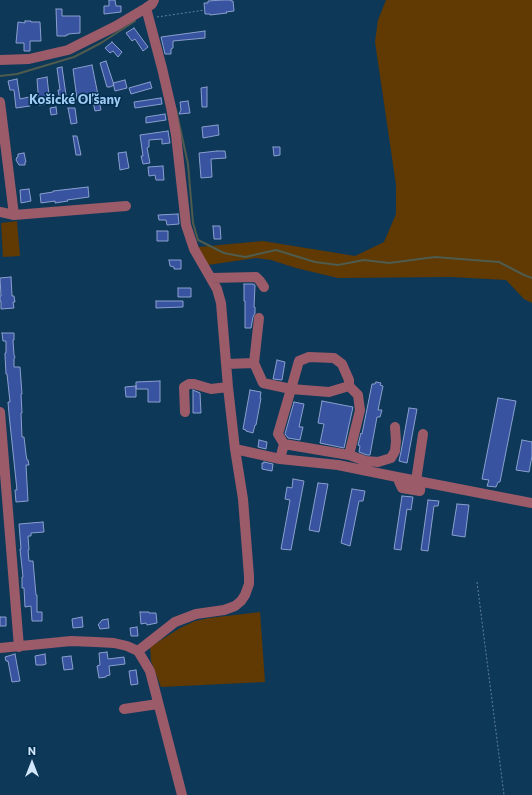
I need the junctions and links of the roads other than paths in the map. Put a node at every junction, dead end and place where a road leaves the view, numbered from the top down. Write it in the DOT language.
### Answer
graph roads {
  1 [pos="154,0"];
  2 [pos="146,8"];
  3 [pos="1,62"];
  4 [pos="0,102"];
  5 [pos="126,206"];
  6 [pos="0,212"];
  7 [pos="14,215"];
  8 [pos="211,278"];
  9 [pos="264,287"];
  10 [pos="259,318"];
  11 [pos="254,363"];
  12 [pos="227,364"];
  13 [pos="349,386"];
  14 [pos="228,387"];
  15 [pos="291,389"];
  16 [pos="0,412"];
  17 [pos="185,412"];
  18 [pos="395,427"];
  19 [pos="423,434"];
  20 [pos="284,444"];
  21 [pos="236,449"];
  22 [pos="345,454"];
  23 [pos="280,459"];
  24 [pos="338,465"];
  25 [pos="418,481"];
  26 [pos="532,503"];
  27 [pos="19,647"];
  28 [pos="0,648"];
  29 [pos="138,651"];
  30 [pos="158,704"];
  31 [pos="124,709"];
  32 [pos="182,795"];
  1 -- 2 [label="street"];
  2 -- 3 [label="street"];
  2 -- 8 [label="street"];
  4 -- 7 [label="street"];
  5 -- 7 [label="street"];
  6 -- 7 [label="street"];
  8 -- 9 [label="street"];
  8 -- 12 [label="street"];
  10 -- 11 [label="street"];
  11 -- 12 [label="street"];
  11 -- 15 [label="street"];
  12 -- 14 [label="street"];
  13 -- 15 [label="street"];
  13 -- 15 [label="street"];
  13 -- 22 [label="street"];
  14 -- 17 [label="street"];
  14 -- 21 [label="street"];
  15 -- 20 [label="street"];
  16 -- 27 [label="street"];
  18 -- 22 [label="street"];
  19 -- 25 [label="street"];
  20 -- 22 [label="street"];
  20 -- 23 [label="street"];
  21 -- 23 [label="street"];
  21 -- 29 [label="street"];
  22 -- 24 [label="street"];
  23 -- 24 [label="street"];
  24 -- 25 [label="street"];
  25 -- 26 [label="street"];
  27 -- 28 [label="street"];
  27 -- 29 [label="street"];
  29 -- 30 [label="street"];
  30 -- 31 [label="street"];
  30 -- 32 [label="street"];
}
